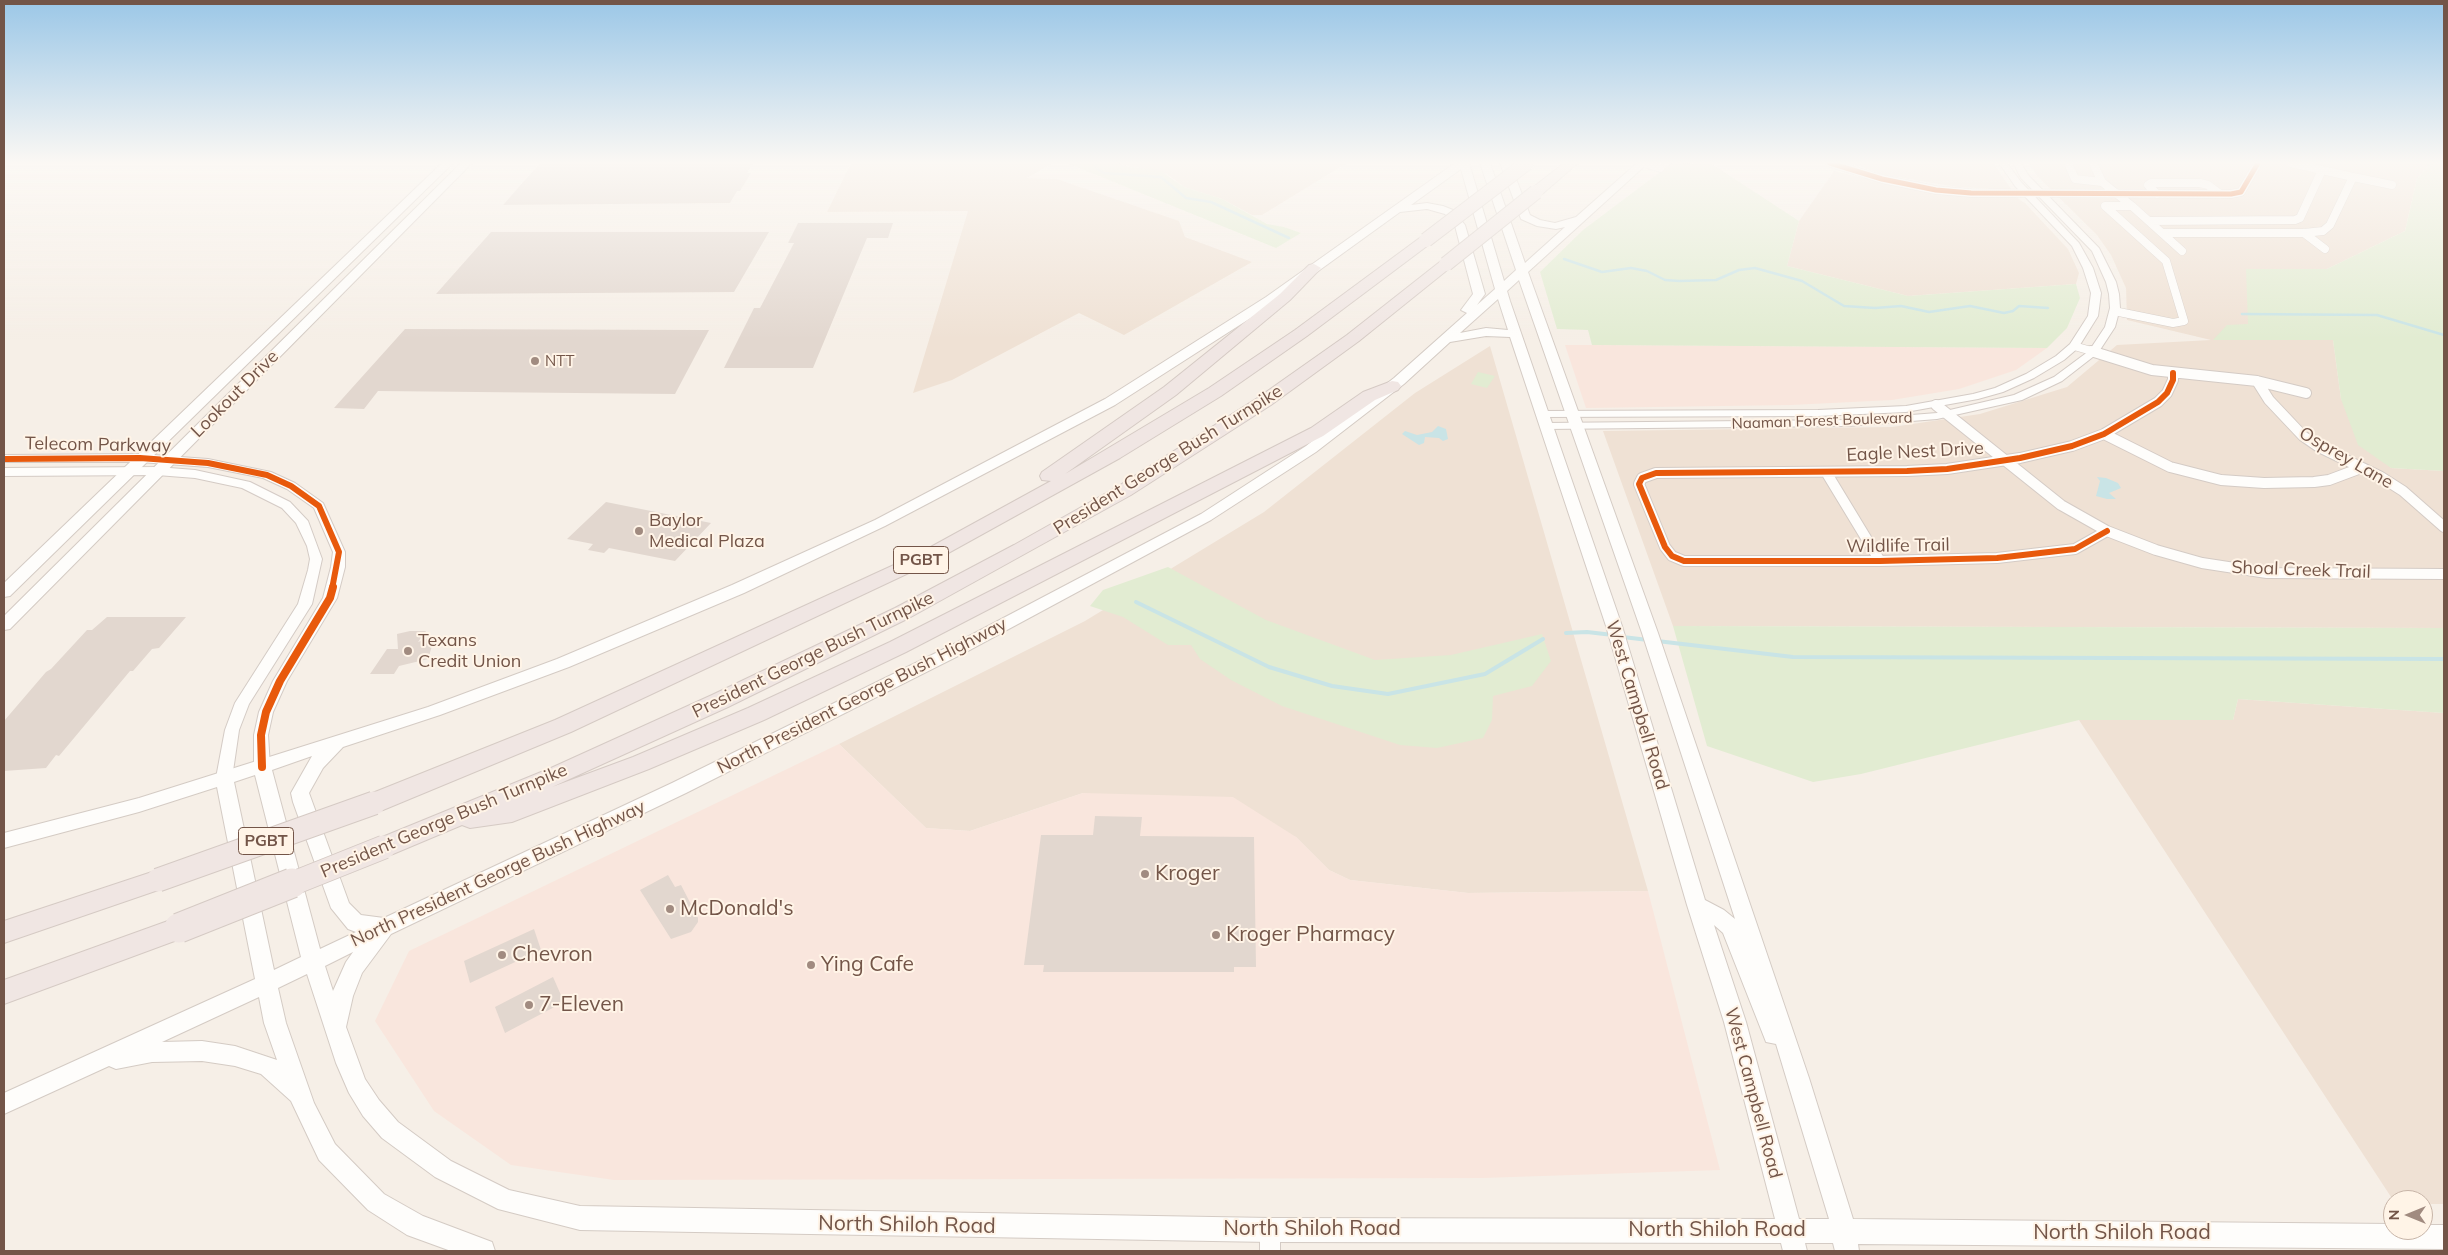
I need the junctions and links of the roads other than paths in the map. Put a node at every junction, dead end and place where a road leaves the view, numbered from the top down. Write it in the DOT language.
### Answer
graph roads {
  1 [pos="2149,221"];
  2 [pos="387,222"];
  3 [pos="408,222"];
  4 [pos="1380,222"];
  5 [pos="1450,222"];
  6 [pos="1457,222"];
  7 [pos="1480,222"];
  8 [pos="1499,222"];
  9 [pos="1505,222"];
  10 [pos="1534,222"];
  11 [pos="1570,222"];
  12 [pos="1577,222"];
  13 [pos="2053,222"];
  14 [pos="2069,222"];
  15 [pos="2122,222"];
  16 [pos="2332,222"];
  17 [pos="2163,233"];
  18 [pos="2304,234"];
  19 [pos="2325,250"];
  20 [pos="2182,251"];
  21 [pos="1314,268"];
  22 [pos="1521,270"];
  23 [pos="1500,290"];
  24 [pos="2114,311"];
  25 [pos="1515,334"];
  26 [pos="1450,338"];
  27 [pos="256,346"];
  28 [pos="2074,346"];
  29 [pos="2093,353"];
  30 [pos="2173,374"];
  31 [pos="2257,381"];
  32 [pos="247,382"];
  33 [pos="1392,386"];
  34 [pos="2306,393"];
  35 [pos="1936,405"];
  36 [pos="1808,414"];
  37 [pos="1948,415"];
  38 [pos="1544,420"];
  39 [pos="1573,420"];
  40 [pos="1770,423"];
  41 [pos="2104,434"];
  42 [pos="140,458"];
  43 [pos="4,459"];
  44 [pos="170,460"];
  45 [pos="2005,460"];
  46 [pos="2361,468"];
  47 [pos="127,471"];
  48 [pos="157,471"];
  49 [pos="4,472"];
  50 [pos="1826,472"];
  51 [pos="1656,474"];
  52 [pos="2444,526"];
  53 [pos="2107,531"];
  54 [pos="339,552"];
  55 [pos="925,558"];
  56 [pos="316,559"];
  57 [pos="1684,561"];
  58 [pos="1880,561"];
  59 [pos="2444,574"];
  60 [pos="4,592"];
  61 [pos="1641,607"];
  62 [pos="4,625"];
  63 [pos="337,744"];
  64 [pos="262,766"];
  65 [pos="224,778"];
  66 [pos="450,820"];
  67 [pos="4,840"];
  68 [pos="1697,905"];
  69 [pos="385,927"];
  70 [pos="4,932"];
  71 [pos="313,962"];
  72 [pos="268,983"];
  73 [pos="4,992"];
  74 [pos="336,1025"];
  75 [pos="94,1062"];
  76 [pos="1798,1078"];
  77 [pos="300,1094"];
  78 [pos="4,1104"];
  79 [pos="2444,1237"];
  80 [pos="1270,1241"];
  81 [pos="1793,1241"];
  82 [pos="1845,1241"];
  83 [pos="483,1251"];
  1 -- 17 [label="street"];
  2 -- 27 [label="main road, Lookout Drive"];
  3 -- 32 [label="main road, Lookout Drive"];
  4 -- 21 [label="main road"];
  5 -- 55 [label="highway, President George Bush Turnpike / PGBT, bridge"];
  6 -- 26 [label="main road"];
  7 -- 23 [label="main road, West Campbell Road"];
  8 -- 66 [label="highway, President George Bush Turnpike / PGBT, bridge"];
  9 -- 22 [label="main road"];
  10 -- 11 [label="main road"];
  12 -- 22 [label="main road, North President George Bush Highway"];
  13 -- 28 [label="street, Naaman Forest Boulevard"];
  14 -- 24 [label="street, Naaman Forest Boulevard"];
  15 -- 24 [label="street"];
  16 -- 18 [label="street"];
  17 -- 18 [label="street"];
  17 -- 20 [label="street"];
  18 -- 19 [label="street"];
  21 -- 55 [label="highway"];
  21 -- 63 [label="main road"];
  22 -- 23 [label="main road, North President George Bush Highway"];
  22 -- 39 [label="main road, West Campbell Road"];
  23 -- 25 [label="main road, West Campbell Road"];
  23 -- 26 [label="main road, North President George Bush Highway"];
  24 -- 29 [label="street, Naaman Forest Boulevard"];
  25 -- 26 [label="main road"];
  25 -- 38 [label="main road, West Campbell Road"];
  26 -- 33 [label="main road, North President George Bush Highway"];
  27 -- 32 [label="main road"];
  27 -- 42 [label="main road, Lookout Drive"];
  28 -- 29 [label="street"];
  28 -- 35 [label="street, Naaman Forest Boulevard"];
  29 -- 30 [label="street"];
  29 -- 37 [label="street, Naaman Forest Boulevard"];
  30 -- 31 [label="street"];
  30 -- 41 [label="street, Eagle Nest Drive"];
  31 -- 34 [label="street"];
  31 -- 46 [label="street, Osprey Lane"];
  32 -- 44 [label="main road, Lookout Drive"];
  33 -- 66 [label="highway"];
  33 -- 69 [label="main road, North President George Bush Highway"];
  35 -- 36 [label="street, Naaman Forest Boulevard"];
  35 -- 37 [label="street, Shoal Creek Trail"];
  36 -- 39 [label="street, Naaman Forest Boulevard"];
  36 -- 40 [label="street"];
  37 -- 40 [label="street, Naaman Forest Boulevard"];
  37 -- 45 [label="street, Shoal Creek Trail"];
  38 -- 39 [label="street, Naaman Forest Boulevard"];
  38 -- 68 [label="main road, West Campbell Road"];
  39 -- 40 [label="street, Naaman Forest Boulevard"];
  39 -- 61 [label="main road, West Campbell Road"];
  41 -- 45 [label="street, Eagle Nest Drive"];
  41 -- 46 [label="street"];
  42 -- 43 [label="street, Telecom Parkway"];
  42 -- 44 [label="street, Telecom Parkway"];
  42 -- 47 [label="main road, Lookout Drive"];
  44 -- 48 [label="main road, Lookout Drive"];
  44 -- 54 [label="street, Telecom Parkway"];
  45 -- 50 [label="street, Eagle Nest Drive"];
  45 -- 53 [label="street, Shoal Creek Trail"];
  46 -- 52 [label="street, Osprey Lane"];
  47 -- 48 [label="street, Telecom Parkway"];
  47 -- 49 [label="street, Telecom Parkway"];
  47 -- 60 [label="main road, Lookout Drive"];
  48 -- 56 [label="street, Telecom Parkway"];
  48 -- 62 [label="main road, Lookout Drive"];
  50 -- 51 [label="street, Eagle Nest Drive"];
  50 -- 58 [label="street"];
  51 -- 57 [label="street"];
  53 -- 58 [label="street, Wildlife Trail"];
  53 -- 59 [label="street, Shoal Creek Trail"];
  54 -- 56 [label="street"];
  54 -- 64 [label="street"];
  55 -- 70 [label="highway, President George Bush Turnpike / PGBT, bridge"];
  56 -- 65 [label="street, Telecom Parkway"];
  57 -- 58 [label="street, Wildlife Trail"];
  61 -- 76 [label="main road, West Campbell Road"];
  63 -- 64 [label="main road"];
  63 -- 69 [label="main road"];
  64 -- 65 [label="main road"];
  64 -- 71 [label="main road"];
  65 -- 67 [label="main road"];
  65 -- 72 [label="main road, Telecom Parkway"];
  66 -- 73 [label="highway, President George Bush Turnpike / PGBT, bridge"];
  68 -- 76 [label="main road"];
  68 -- 81 [label="main road, West Campbell Road"];
  69 -- 71 [label="main road, North President George Bush Highway"];
  69 -- 74 [label="main road"];
  71 -- 72 [label="main road, North President George Bush Highway"];
  71 -- 74 [label="main road, North Shiloh Road"];
  72 -- 75 [label="main road, North President George Bush Highway"];
  72 -- 77 [label="main road"];
  74 -- 80 [label="main road, North Shiloh Road"];
  75 -- 77 [label="main road"];
  75 -- 78 [label="main road, North President George Bush Highway"];
  76 -- 82 [label="main road, West Campbell Road"];
  77 -- 83 [label="main road"];
  79 -- 82 [label="main road, North Shiloh Road"];
  80 -- 81 [label="main road, North Shiloh Road"];
  81 -- 82 [label="main road, North Shiloh Road"];
}
